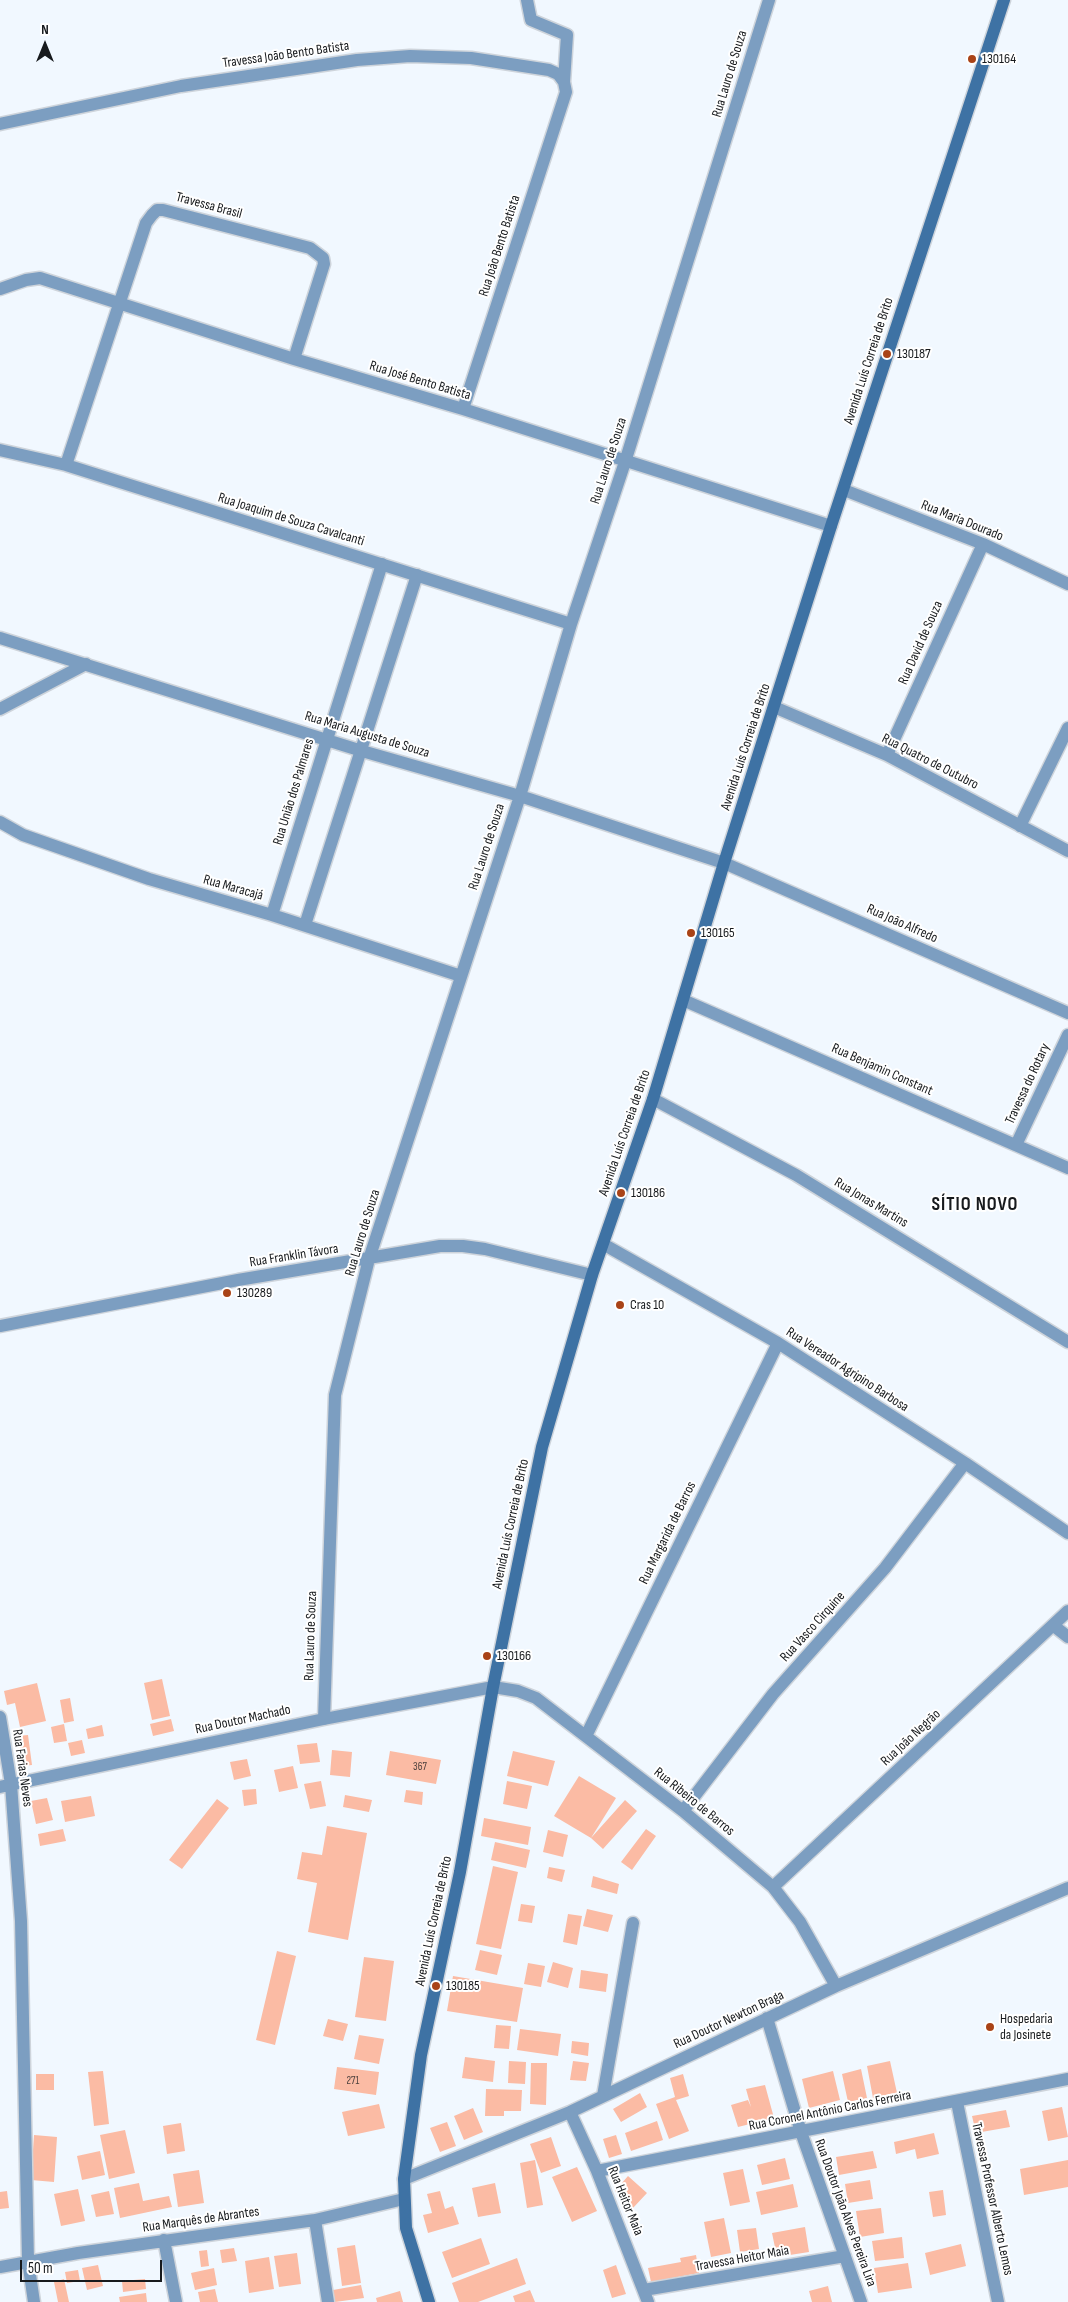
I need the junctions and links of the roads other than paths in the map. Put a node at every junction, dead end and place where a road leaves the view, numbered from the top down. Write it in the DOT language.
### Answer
graph roads {
  1 [pos="527,0"];
  2 [pos="769,0"];
  3 [pos="1004,0"];
  4 [pos="565,87"];
  5 [pos="0,124"];
  6 [pos="0,289"];
  7 [pos="120,303"];
  8 [pos="294,359"];
  9 [pos="463,409"];
  10 [pos="0,450"];
  11 [pos="625,462"];
  12 [pos="66,466"];
  13 [pos="844,490"];
  14 [pos="831,526"];
  15 [pos="983,544"];
  16 [pos="382,564"];
  17 [pos="417,575"];
  18 [pos="1068,584"];
  19 [pos="571,624"];
  20 [pos="0,638"];
  21 [pos="86,664"];
  22 [pos="774,707"];
  23 [pos="0,709"];
  24 [pos="1068,728"];
  25 [pos="327,739"];
  26 [pos="362,751"];
  27 [pos="887,755"];
  28 [pos="520,796"];
  29 [pos="0,822"];
  30 [pos="1020,826"];
  31 [pos="1068,851"];
  32 [pos="724,863"];
  33 [pos="272,915"];
  34 [pos="305,926"];
  35 [pos="461,976"];
  36 [pos="683,1000"];
  37 [pos="1068,1013"];
  38 [pos="1068,1035"];
  39 [pos="653,1099"];
  40 [pos="1016,1145"];
  41 [pos="1068,1168"];
  42 [pos="603,1244"];
  43 [pos="369,1259"];
  44 [pos="592,1275"];
  45 [pos="0,1326"];
  46 [pos="1068,1342"];
  47 [pos="778,1343"];
  48 [pos="965,1463"];
  49 [pos="1068,1533"];
  50 [pos="1068,1611"];
  51 [pos="1054,1626"];
  52 [pos="1068,1637"];
  53 [pos="494,1687"];
  54 [pos="0,1717"];
  55 [pos="324,1719"];
  56 [pos="586,1736"];
  57 [pos="6,1786"];
  58 [pos="683,1811"];
  59 [pos="773,1887"];
  60 [pos="1068,1888"];
  61 [pos="633,1923"];
  62 [pos="836,1986"];
  63 [pos="767,2018"];
  64 [pos="1068,2079"];
  65 [pos="604,2096"];
  66 [pos="957,2102"];
  67 [pos="570,2112"];
  68 [pos="800,2132"];
  69 [pos="597,2171"];
  70 [pos="404,2178"];
  71 [pos="404,2199"];
  72 [pos="315,2220"];
  73 [pos="164,2240"];
  74 [pos="845,2256"];
  75 [pos="28,2262"];
  76 [pos="0,2267"];
  77 [pos="646,2296"];
  78 [pos="34,2302"];
  79 [pos="176,2302"];
  80 [pos="328,2302"];
  81 [pos="429,2302"];
  82 [pos="861,2302"];
  83 [pos="998,2302"];
  1 -- 4 [label="street, Rua João Bento Batista"];
  2 -- 11 [label="street, Rua Lauro de Souza"];
  3 -- 13 [label="main road, Avenida Luís Correia de Brito"];
  4 -- 5 [label="street, Travessa João Bento Batista"];
  4 -- 9 [label="street, Rua João Bento Batista"];
  6 -- 7 [label="street, Rua José Bento Batista"];
  7 -- 8 [label="street, Rua José Bento Batista"];
  7 -- 8 [label="street, Travessa Brasil"];
  7 -- 12 [label="street, Travessa Brasil"];
  8 -- 9 [label="street, Rua José Bento Batista"];
  9 -- 11 [label="street, Rua José Bento Batista"];
  10 -- 12 [label="street, Rua Joaquim de Souza Cavalcanti"];
  11 -- 14 [label="street, Rua José Bento Batista"];
  11 -- 19 [label="street, Rua Lauro de Souza"];
  12 -- 16 [label="street, Rua Joaquim de Souza Cavalcanti"];
  13 -- 14 [label="main road, Avenida Luís Correia de Brito"];
  13 -- 15 [label="street, Rua Maria Dourado"];
  14 -- 22 [label="main road, Avenida Luís Correia de Brito"];
  15 -- 18 [label="street, Rua Maria Dourado"];
  15 -- 27 [label="street, Rua David de Souza"];
  16 -- 17 [label="street, Rua Joaquim de Souza Cavalcanti"];
  16 -- 25 [label="street, Rua União dos Palmares"];
  17 -- 19 [label="street, Rua Joaquim de Souza Cavalcanti"];
  17 -- 26 [label="street"];
  19 -- 28 [label="street, Rua Lauro de Souza"];
  20 -- 21 [label="street, Rua Maria Augusta de Souza"];
  21 -- 23 [label="street"];
  21 -- 25 [label="street, Rua Maria Augusta de Souza"];
  22 -- 27 [label="street, Rua Quatro de Outubro"];
  22 -- 32 [label="main road, Avenida Luís Correia de Brito"];
  24 -- 30 [label="street"];
  25 -- 26 [label="street, Rua Maria Augusta de Souza"];
  25 -- 33 [label="street, Rua União dos Palmares"];
  26 -- 28 [label="street, Rua Maria Augusta de Souza"];
  26 -- 34 [label="street"];
  27 -- 30 [label="street, Rua Quatro de Outubro"];
  28 -- 32 [label="street, Rua Maria Augusta de Souza"];
  28 -- 35 [label="street, Rua Lauro de Souza"];
  29 -- 33 [label="street, Rua Maracajá"];
  30 -- 31 [label="street, Rua Quatro de Outubro"];
  32 -- 36 [label="main road, Avenida Luís Correia de Brito"];
  32 -- 37 [label="street, Rua João Alfredo"];
  33 -- 34 [label="street, Rua Maracajá"];
  34 -- 35 [label="street, Rua Maracajá"];
  35 -- 43 [label="street, Rua Lauro de Souza"];
  36 -- 39 [label="main road, Avenida Luís Correia de Brito"];
  36 -- 40 [label="street, Rua Benjamin Constant"];
  38 -- 40 [label="street, Travessa do Rotary"];
  39 -- 42 [label="main road, Avenida Luís Correia de Brito"];
  39 -- 46 [label="street, Rua Jonas Martins"];
  40 -- 41 [label="street, Rua Benjamin Constant"];
  42 -- 44 [label="main road, Avenida Luís Correia de Brito"];
  42 -- 47 [label="street, Rua Vereador Agripino Barbosa"];
  43 -- 44 [label="street, Rua Franklin Távora"];
  43 -- 45 [label="street, Rua Franklin Távora"];
  43 -- 55 [label="street, Rua Lauro de Souza"];
  44 -- 53 [label="main road, Avenida Luís Correia de Brito"];
  47 -- 48 [label="street, Rua Vereador Agripino Barbosa"];
  47 -- 56 [label="street, Rua Margarida de Barros"];
  48 -- 49 [label="street, Rua Vereador Agripino Barbosa"];
  48 -- 58 [label="street, Rua Vasco Cirquine"];
  50 -- 51 [label="street, Rua João Negrão"];
  51 -- 52 [label="street"];
  51 -- 59 [label="street, Rua João Negrão"];
  53 -- 55 [label="street, Rua Doutor Machado"];
  53 -- 56 [label="street, Rua Ribeiro de Barros"];
  53 -- 70 [label="main road, Avenida Luís Correia de Brito"];
  54 -- 57 [label="street, Rua Farias Neves"];
  55 -- 57 [label="street, Rua Doutor Machado"];
  56 -- 58 [label="street, Rua Ribeiro de Barros"];
  57 -- 75 [label="street, Rua Farias Neves"];
  58 -- 59 [label="street, Rua Ribeiro de Barros"];
  59 -- 62 [label="street, Rua Ribeiro de Barros"];
  60 -- 62 [label="street, Rua Doutor Newton Braga"];
  61 -- 65 [label="street"];
  62 -- 63 [label="street, Rua Doutor Newton Braga"];
  63 -- 65 [label="street, Rua Doutor Newton Braga"];
  63 -- 68 [label="street, Rua Doutor João Alves Pereira Lira"];
  64 -- 66 [label="street, Rua Coronel Antônio Carlos Ferreira"];
  65 -- 67 [label="street, Rua Doutor Newton Braga"];
  66 -- 68 [label="street, Rua Coronel Antônio Carlos Ferreira"];
  66 -- 83 [label="street, Travessa Professor Alberto Lemos"];
  67 -- 69 [label="street, Rua Heitor Maia"];
  67 -- 70 [label="street, Rua Doutor Newton Braga"];
  68 -- 69 [label="street, Rua Coronel Antônio Carlos Ferreira"];
  68 -- 74 [label="street, Rua Doutor João Alves Pereira Lira"];
  69 -- 77 [label="street, Rua Heitor Maia"];
  70 -- 71 [label="main road, Avenida Luís Correia de Brito"];
  71 -- 72 [label="street, Rua Marquês de Abrantes"];
  71 -- 81 [label="main road, Avenida Luís Correia de Brito"];
  72 -- 73 [label="street, Rua Marquês de Abrantes"];
  72 -- 80 [label="street"];
  73 -- 75 [label="street, Rua Marquês de Abrantes"];
  73 -- 79 [label="street"];
  74 -- 77 [label="street, Travessa Heitor Maia"];
  74 -- 82 [label="street, Rua Doutor João Alves Pereira Lira"];
  75 -- 76 [label="street, Rua Marquês de Abrantes"];
  75 -- 78 [label="street, Rua Farias Neves"];
}
